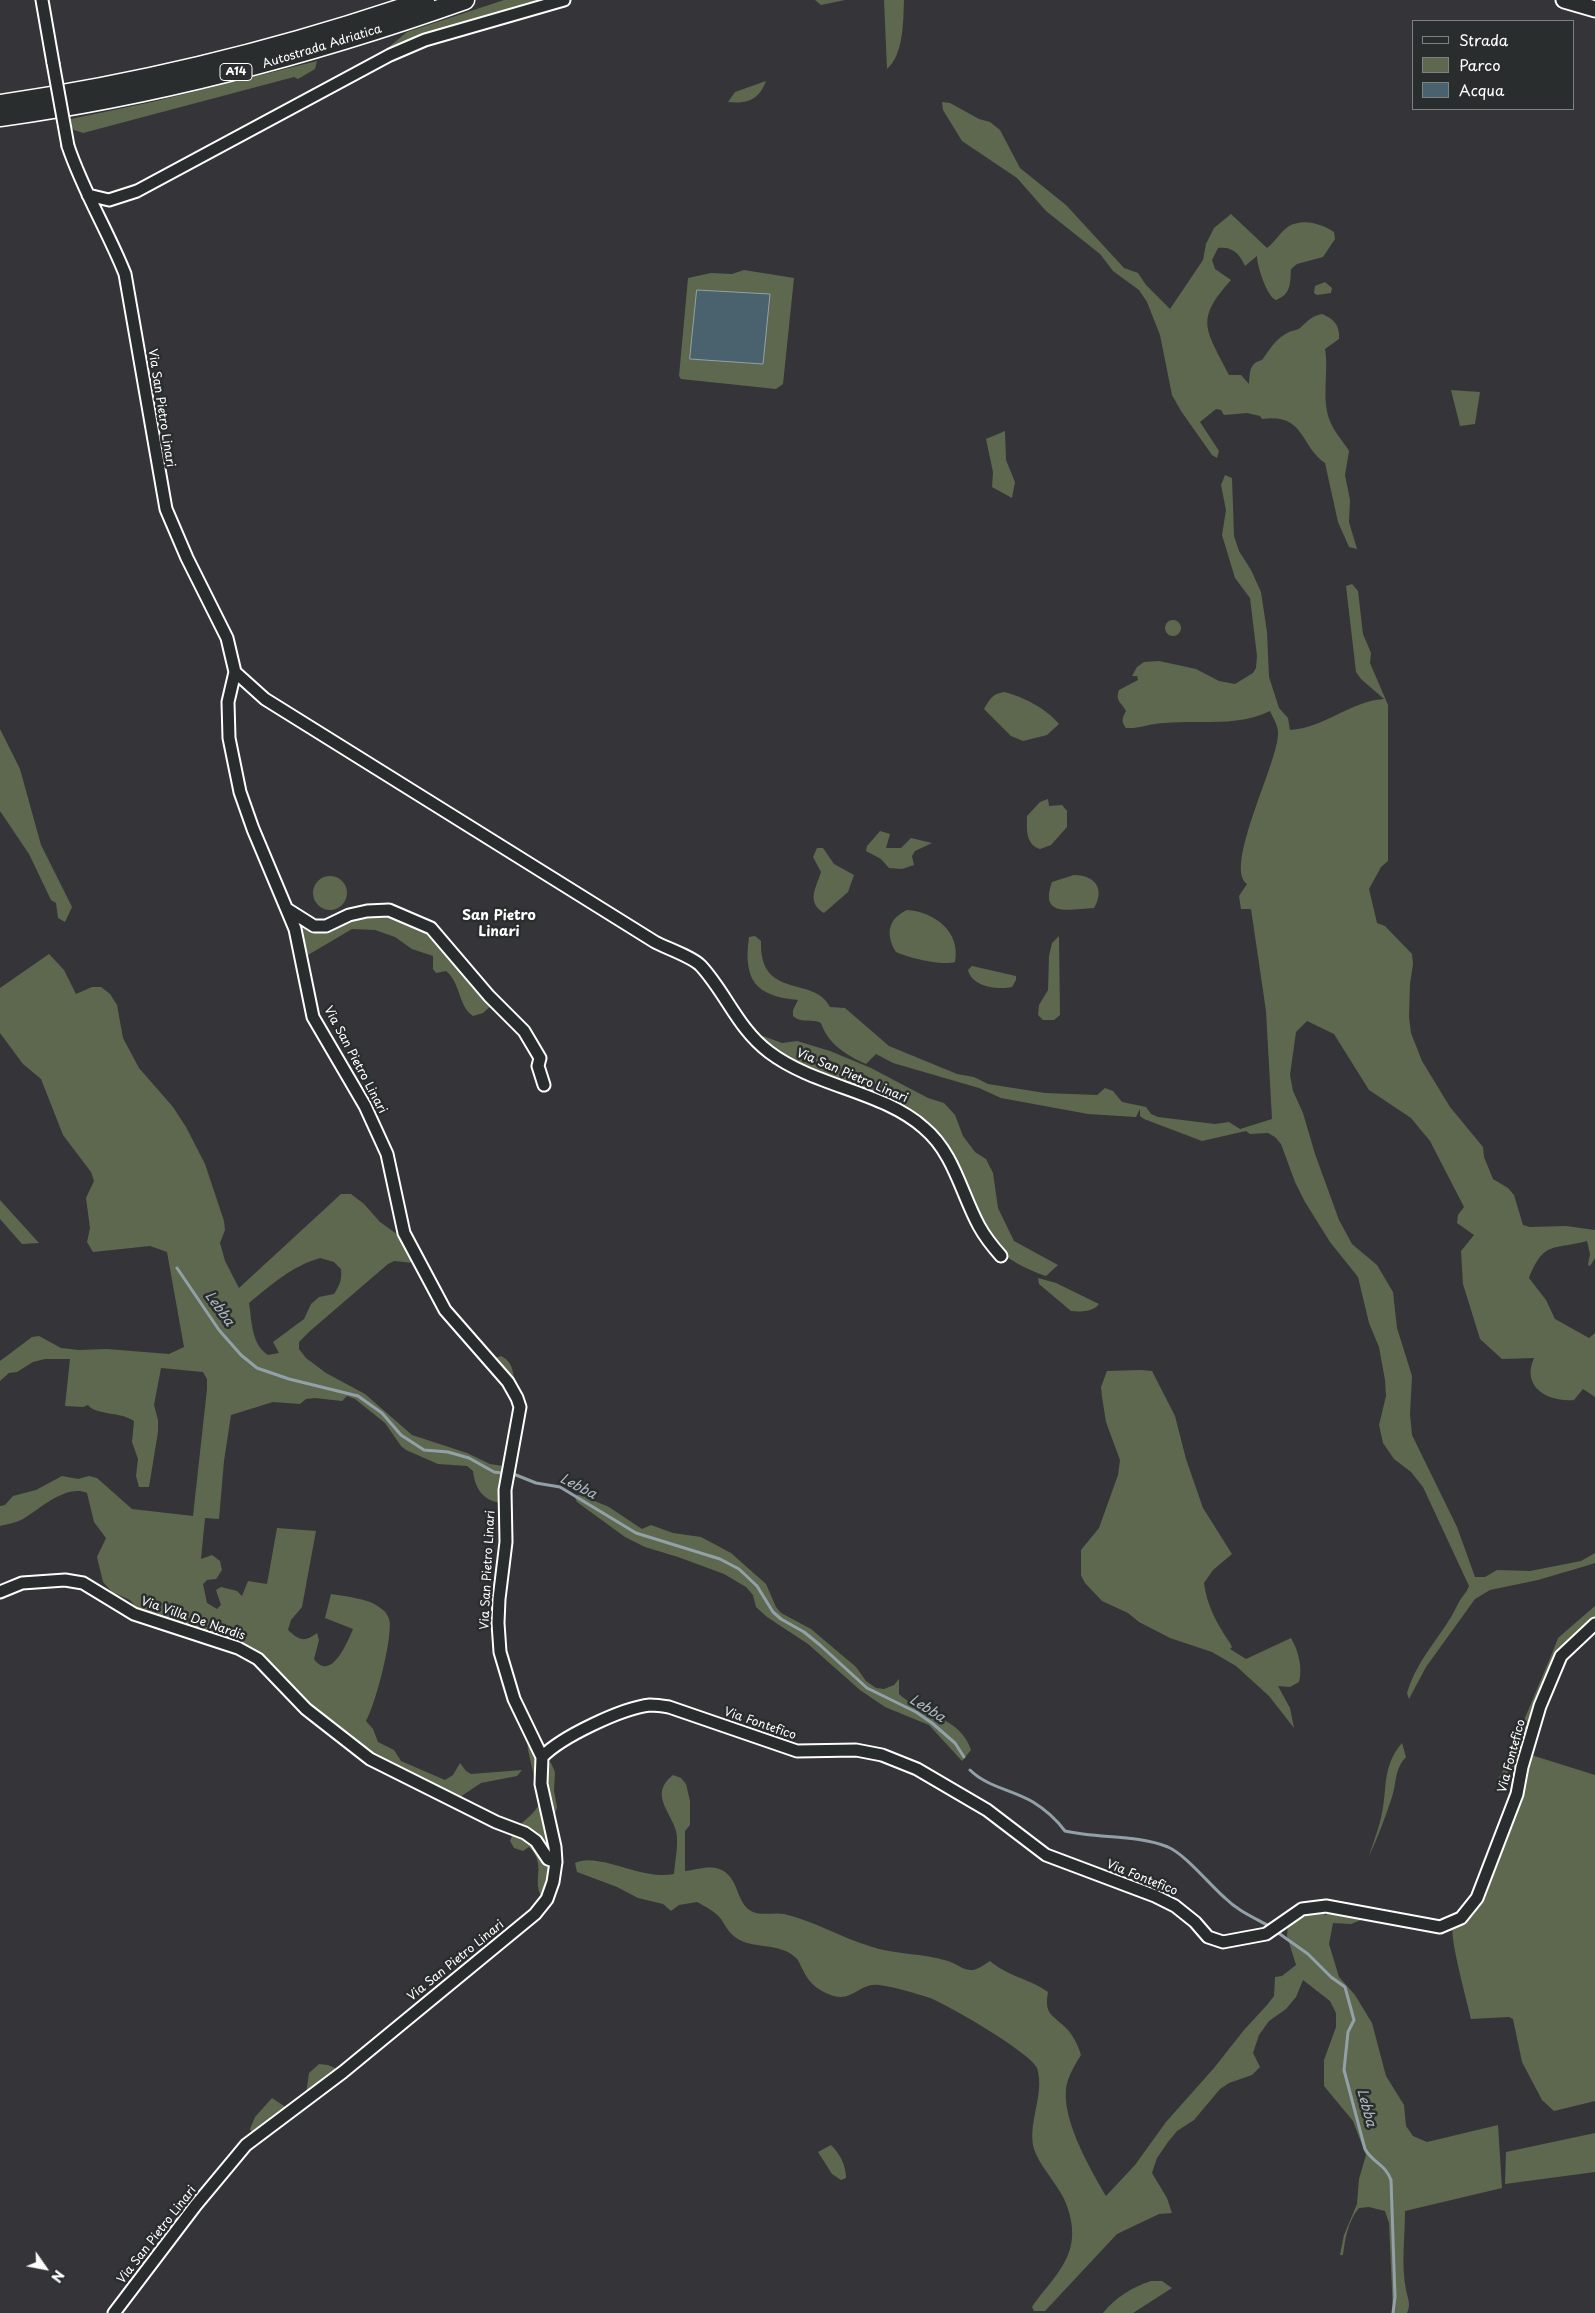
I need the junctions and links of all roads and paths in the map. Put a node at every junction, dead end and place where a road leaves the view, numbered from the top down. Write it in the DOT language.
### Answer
graph roads {
  1 [pos="42,0"];
  2 [pos="425,0"];
  3 [pos="465,0"];
  4 [pos="564,0"];
  5 [pos="1564,0"];
  6 [pos="1595,8"];
  7 [pos="0,104"];
  8 [pos="0,117"];
  9 [pos="88,195"];
  10 [pos="235,672"];
  11 [pos="287,910"];
  12 [pos="544,1085"];
  13 [pos="1002,1256"];
  14 [pos="0,1592"];
  15 [pos="1595,1624"];
  16 [pos="542,1757"];
  17 [pos="556,1862"];
  18 [pos="114,2313"];
  1 -- 9 [label="street, Via San Pietro Linari, bridge"];
  2 -- 7 [label="highway, Autostrada Adriatica / A14"];
  3 -- 8 [label="highway, Autostrada Adriatica / A14"];
  4 -- 9 [label="street"];
  5 -- 6 [label="main road"];
  9 -- 10 [label="street, Via San Pietro Linari"];
  10 -- 11 [label="street, Via San Pietro Linari"];
  10 -- 13 [label="street, Via San Pietro Linari"];
  11 -- 12 [label="street"];
  11 -- 16 [label="street, Via San Pietro Linari"];
  14 -- 17 [label="street, Via Villa De Nardis"];
  15 -- 16 [label="street, Via Fontefico"];
  16 -- 17 [label="street, Via San Pietro Linari"];
  17 -- 18 [label="street, Via San Pietro Linari"];
}
